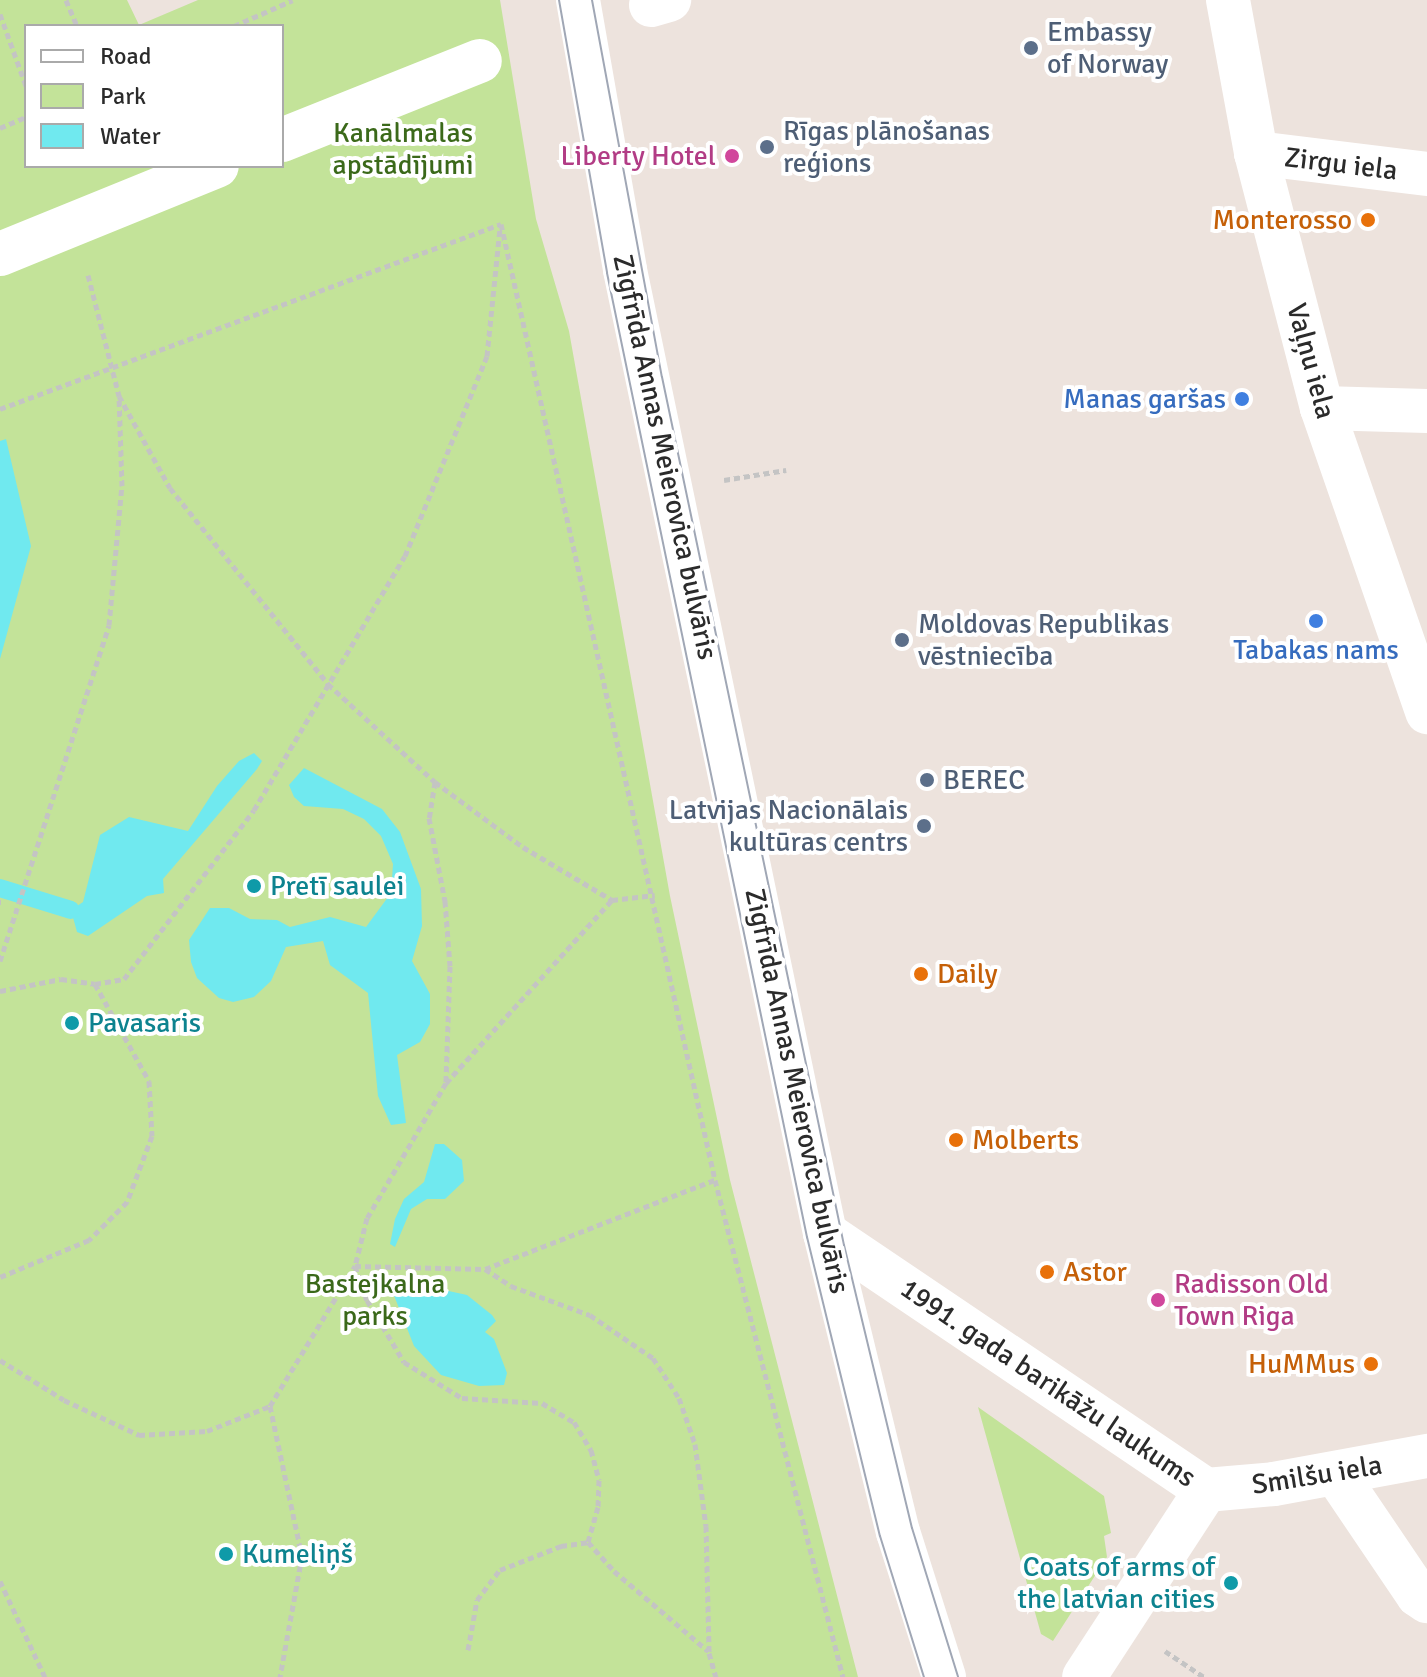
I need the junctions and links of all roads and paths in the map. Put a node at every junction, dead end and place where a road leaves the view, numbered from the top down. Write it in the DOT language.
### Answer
graph roads {
  1 [pos="66,0"];
  2 [pos="293,0"];
  3 [pos="1228,0"];
  4 [pos="0,14"];
  5 [pos="580,14"];
  6 [pos="76,24"];
  7 [pos="239,24"];
  8 [pos="480,61"];
  9 [pos="24,80"];
  10 [pos="24,118"];
  11 [pos="0,128"];
  12 [pos="284,139"];
  13 [pos="1256,153"];
  14 [pos="212,168"];
  15 [pos="1427,174"];
  16 [pos="501,224"];
  17 [pos="0,254"];
  18 [pos="1322,408"];
  19 [pos="0,409"];
  20 [pos="1427,411"];
  21 [pos="328,684"];
  22 [pos="1427,712"];
  23 [pos="435,782"];
  24 [pos="655,895"];
  25 [pos="612,900"];
  26 [pos="0,961"];
  27 [pos="95,984"];
  28 [pos="0,991"];
  29 [pos="446,1083"];
  30 [pos="715,1180"];
  31 [pos="825,1233"];
  32 [pos="355,1266"];
  33 [pos="485,1269"];
  34 [pos="0,1277"];
  35 [pos="0,1360"];
  36 [pos="270,1406"];
  37 [pos="1427,1456"];
  38 [pos="1336,1474"];
  39 [pos="1206,1490"];
  40 [pos="588,1542"];
  41 [pos="0,1581"];
  42 [pos="1427,1601"];
  43 [pos="1173,1638"];
  44 [pos="468,1650"];
  45 [pos="709,1653"];
  46 [pos="1157,1664"];
  47 [pos="45,1677"];
  48 [pos="280,1677"];
  49 [pos="716,1677"];
  50 [pos="843,1677"];
  51 [pos="944,1677"];
  52 [pos="1084,1677"];
  1 -- 6 [label="path"];
  2 -- 7 [label="path"];
  3 -- 13 [label="street, Vaļņu iela"];
  4 -- 9 [label="path"];
  5 -- 31 [label="street, Zigfrīda Annas Meierovica bulvāris"];
  8 -- 12 [label="street"];
  10 -- 11 [label="path"];
  13 -- 15 [label="street, Zirgu iela"];
  13 -- 18 [label="street, Vaļņu iela"];
  14 -- 17 [label="street"];
  16 -- 19 [label="path"];
  16 -- 21 [label="path"];
  16 -- 24 [label="path"];
  18 -- 20 [label="street"];
  18 -- 22 [label="street, Vaļņu iela"];
  21 -- 23 [label="path"];
  21 -- 26 [label="path"];
  21 -- 27 [label="path"];
  23 -- 25 [label="path"];
  23 -- 29 [label="path"];
  24 -- 25 [label="path"];
  24 -- 30 [label="path"];
  25 -- 29 [label="path"];
  27 -- 28 [label="path"];
  27 -- 34 [label="path"];
  29 -- 32 [label="path"];
  30 -- 33 [label="path"];
  30 -- 50 [label="path"];
  31 -- 39 [label="street, 1991. gada barikāžu laukums"];
  31 -- 51 [label="street, Zigfrīda Annas Meierovica bulvāris"];
  32 -- 33 [label="path"];
  32 -- 36 [label="path"];
  32 -- 40 [label="path"];
  33 -- 45 [label="path"];
  35 -- 36 [label="path"];
  36 -- 48 [label="path"];
  37 -- 38 [label="street, Smilšu iela"];
  38 -- 39 [label="street, Smilšu iela"];
  38 -- 42 [label="street"];
  39 -- 52 [label="street, 1991. gada barikāžu laukums"];
  40 -- 44 [label="path"];
  40 -- 45 [label="path"];
  41 -- 47 [label="path"];
  43 -- 46 [label="path"];
  45 -- 49 [label="path"];
}
